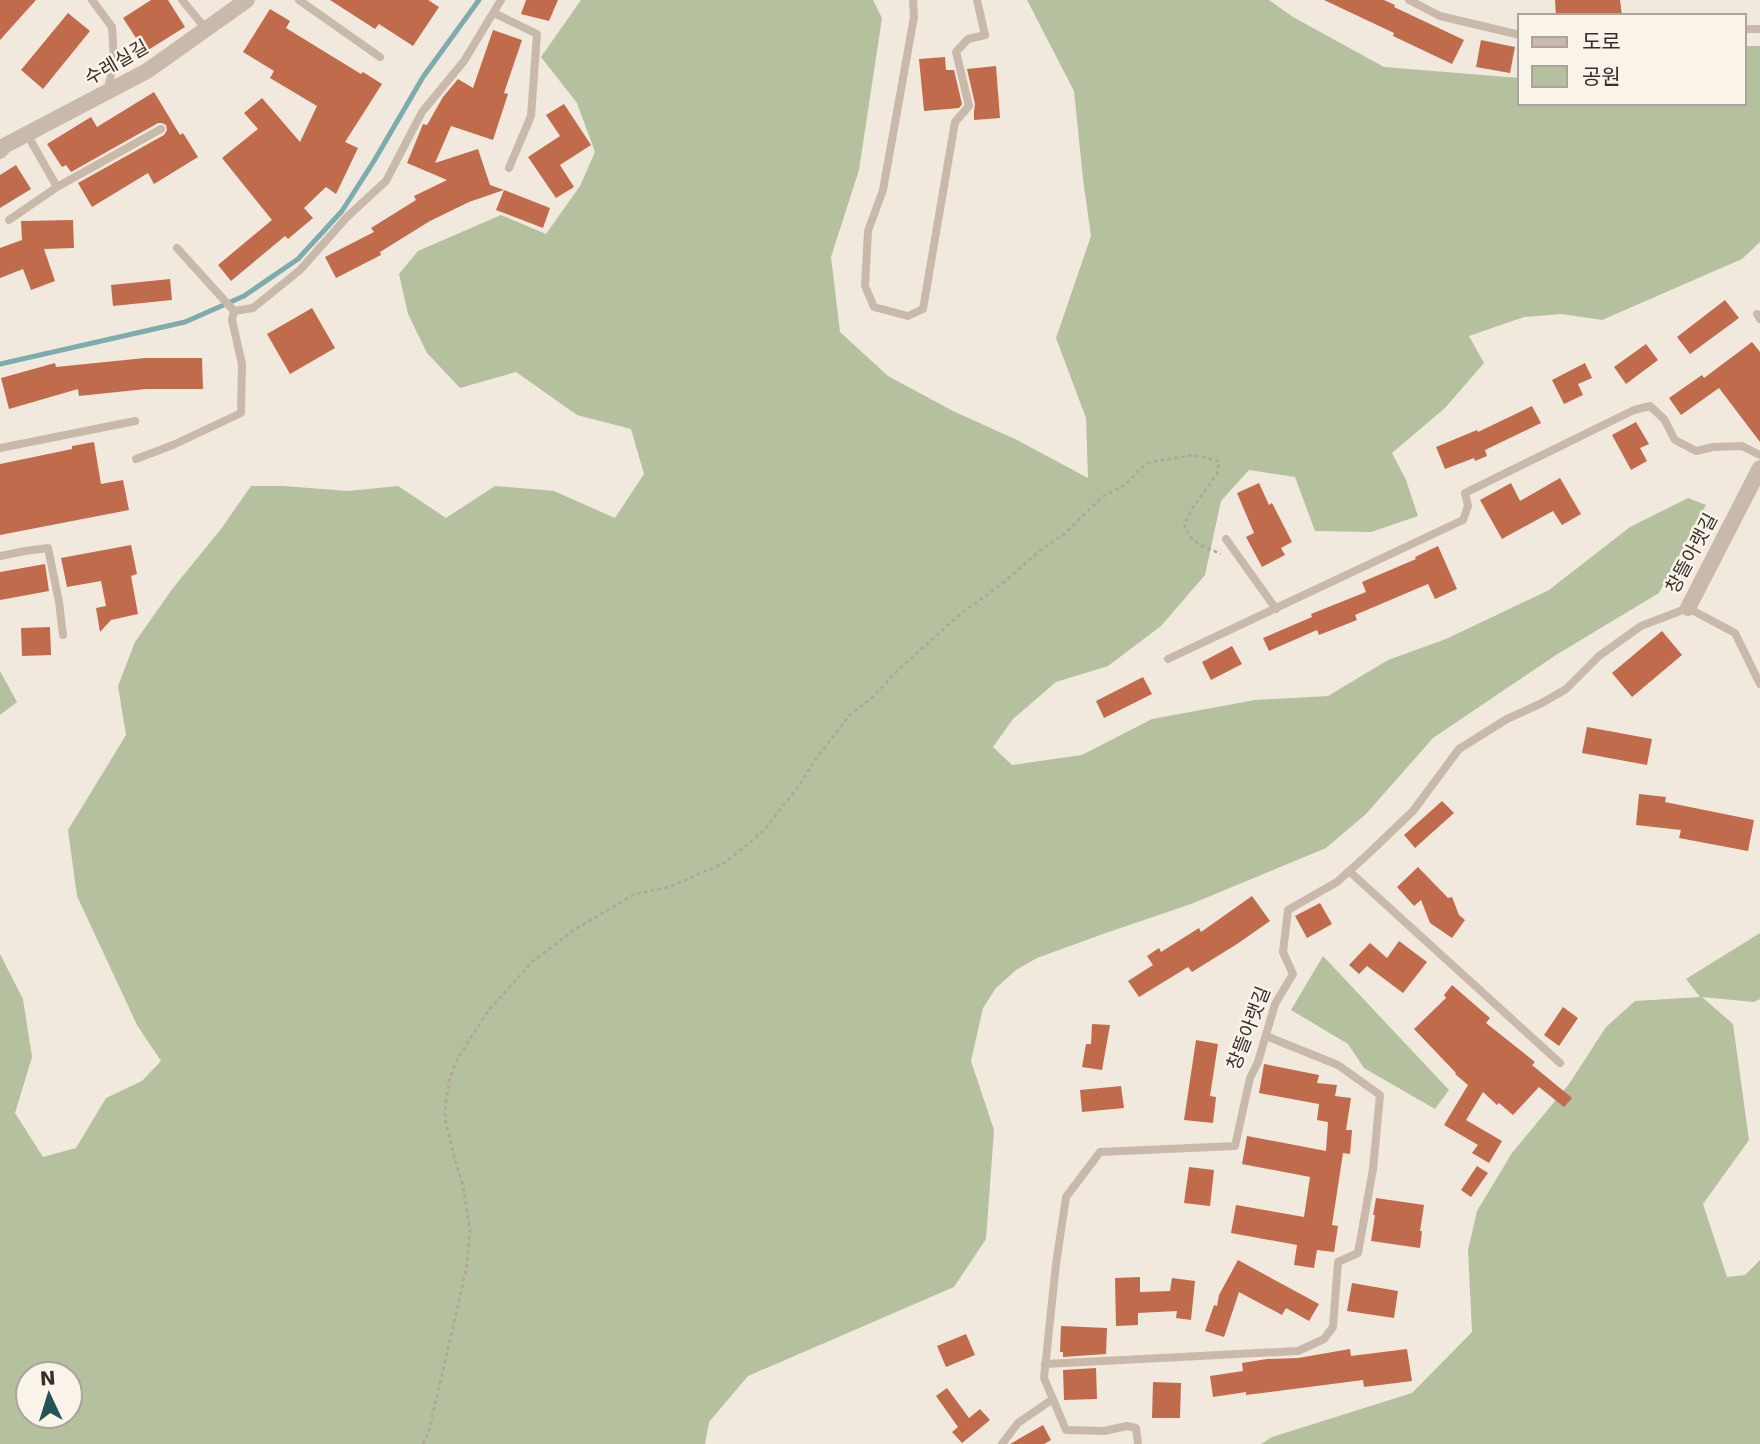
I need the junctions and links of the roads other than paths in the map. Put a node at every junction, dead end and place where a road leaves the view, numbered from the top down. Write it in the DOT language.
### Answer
graph roads {
  1 [pos="92,0"];
  2 [pos="182,0"];
  3 [pos="247,0"];
  4 [pos="299,0"];
  5 [pos="501,0"];
  6 [pos="913,0"];
  7 [pos="976,0"];
  8 [pos="1409,0"];
  9 [pos="494,13"];
  10 [pos="206,29"];
  11 [pos="1518,35"];
  12 [pos="380,57"];
  13 [pos="107,92"];
  14 [pos="161,129"];
  15 [pos="27,134"];
  16 [pos="0,151"];
  17 [pos="509,168"];
  18 [pos="57,187"];
  19 [pos="9,220"];
  20 [pos="177,248"];
  21 [pos="233,311"];
  22 [pos="135,421"];
  23 [pos="0,448"];
  24 [pos="1760,454"];
  25 [pos="136,459"];
  26 [pos="1760,468"];
  27 [pos="1226,539"];
  28 [pos="0,556"];
  29 [pos="1276,608"];
  30 [pos="1688,608"];
  31 [pos="63,635"];
  32 [pos="1168,659"];
  33 [pos="1760,684"];
  34 [pos="1349,871"];
  35 [pos="1266,1036"];
  36 [pos="1560,1063"];
  37 [pos="1045,1364"];
  38 [pos="1053,1399"];
  39 [pos="1002,1444"];
  40 [pos="1138,1444"];
  1 -- 13 [label="lane"];
  2 -- 10 [label="lane"];
  3 -- 10 [label="street, 수레실길"];
  4 -- 12 [label="lane"];
  5 -- 9 [label="lane"];
  6 -- 7 [label="lane"];
  8 -- 11 [label="lane"];
  9 -- 17 [label="lane"];
  9 -- 21 [label="lane"];
  10 -- 13 [label="street, 수레실길"];
  13 -- 15 [label="street, 수레실길"];
  14 -- 18 [label="lane"];
  15 -- 16 [label="street, 수레실길"];
  15 -- 18 [label="lane"];
  18 -- 19 [label="lane"];
  20 -- 21 [label="lane"];
  21 -- 25 [label="lane"];
  22 -- 23 [label="lane"];
  24 -- 29 [label="lane"];
  26 -- 30 [label="street, 창뜰아랫길"];
  27 -- 29 [label="lane"];
  28 -- 31 [label="lane"];
  29 -- 32 [label="lane"];
  30 -- 33 [label="lane"];
  30 -- 34 [label="lane, 창뜰아랫길"];
  34 -- 35 [label="lane, 창뜰아랫길"];
  34 -- 36 [label="lane"];
  35 -- 37 [label="lane, 창뜰아랫길"];
  35 -- 37 [label="lane"];
  37 -- 38 [label="lane, 창뜰아랫길"];
  38 -- 39 [label="lane"];
  38 -- 40 [label="lane, 창뜰아랫길"];
}
